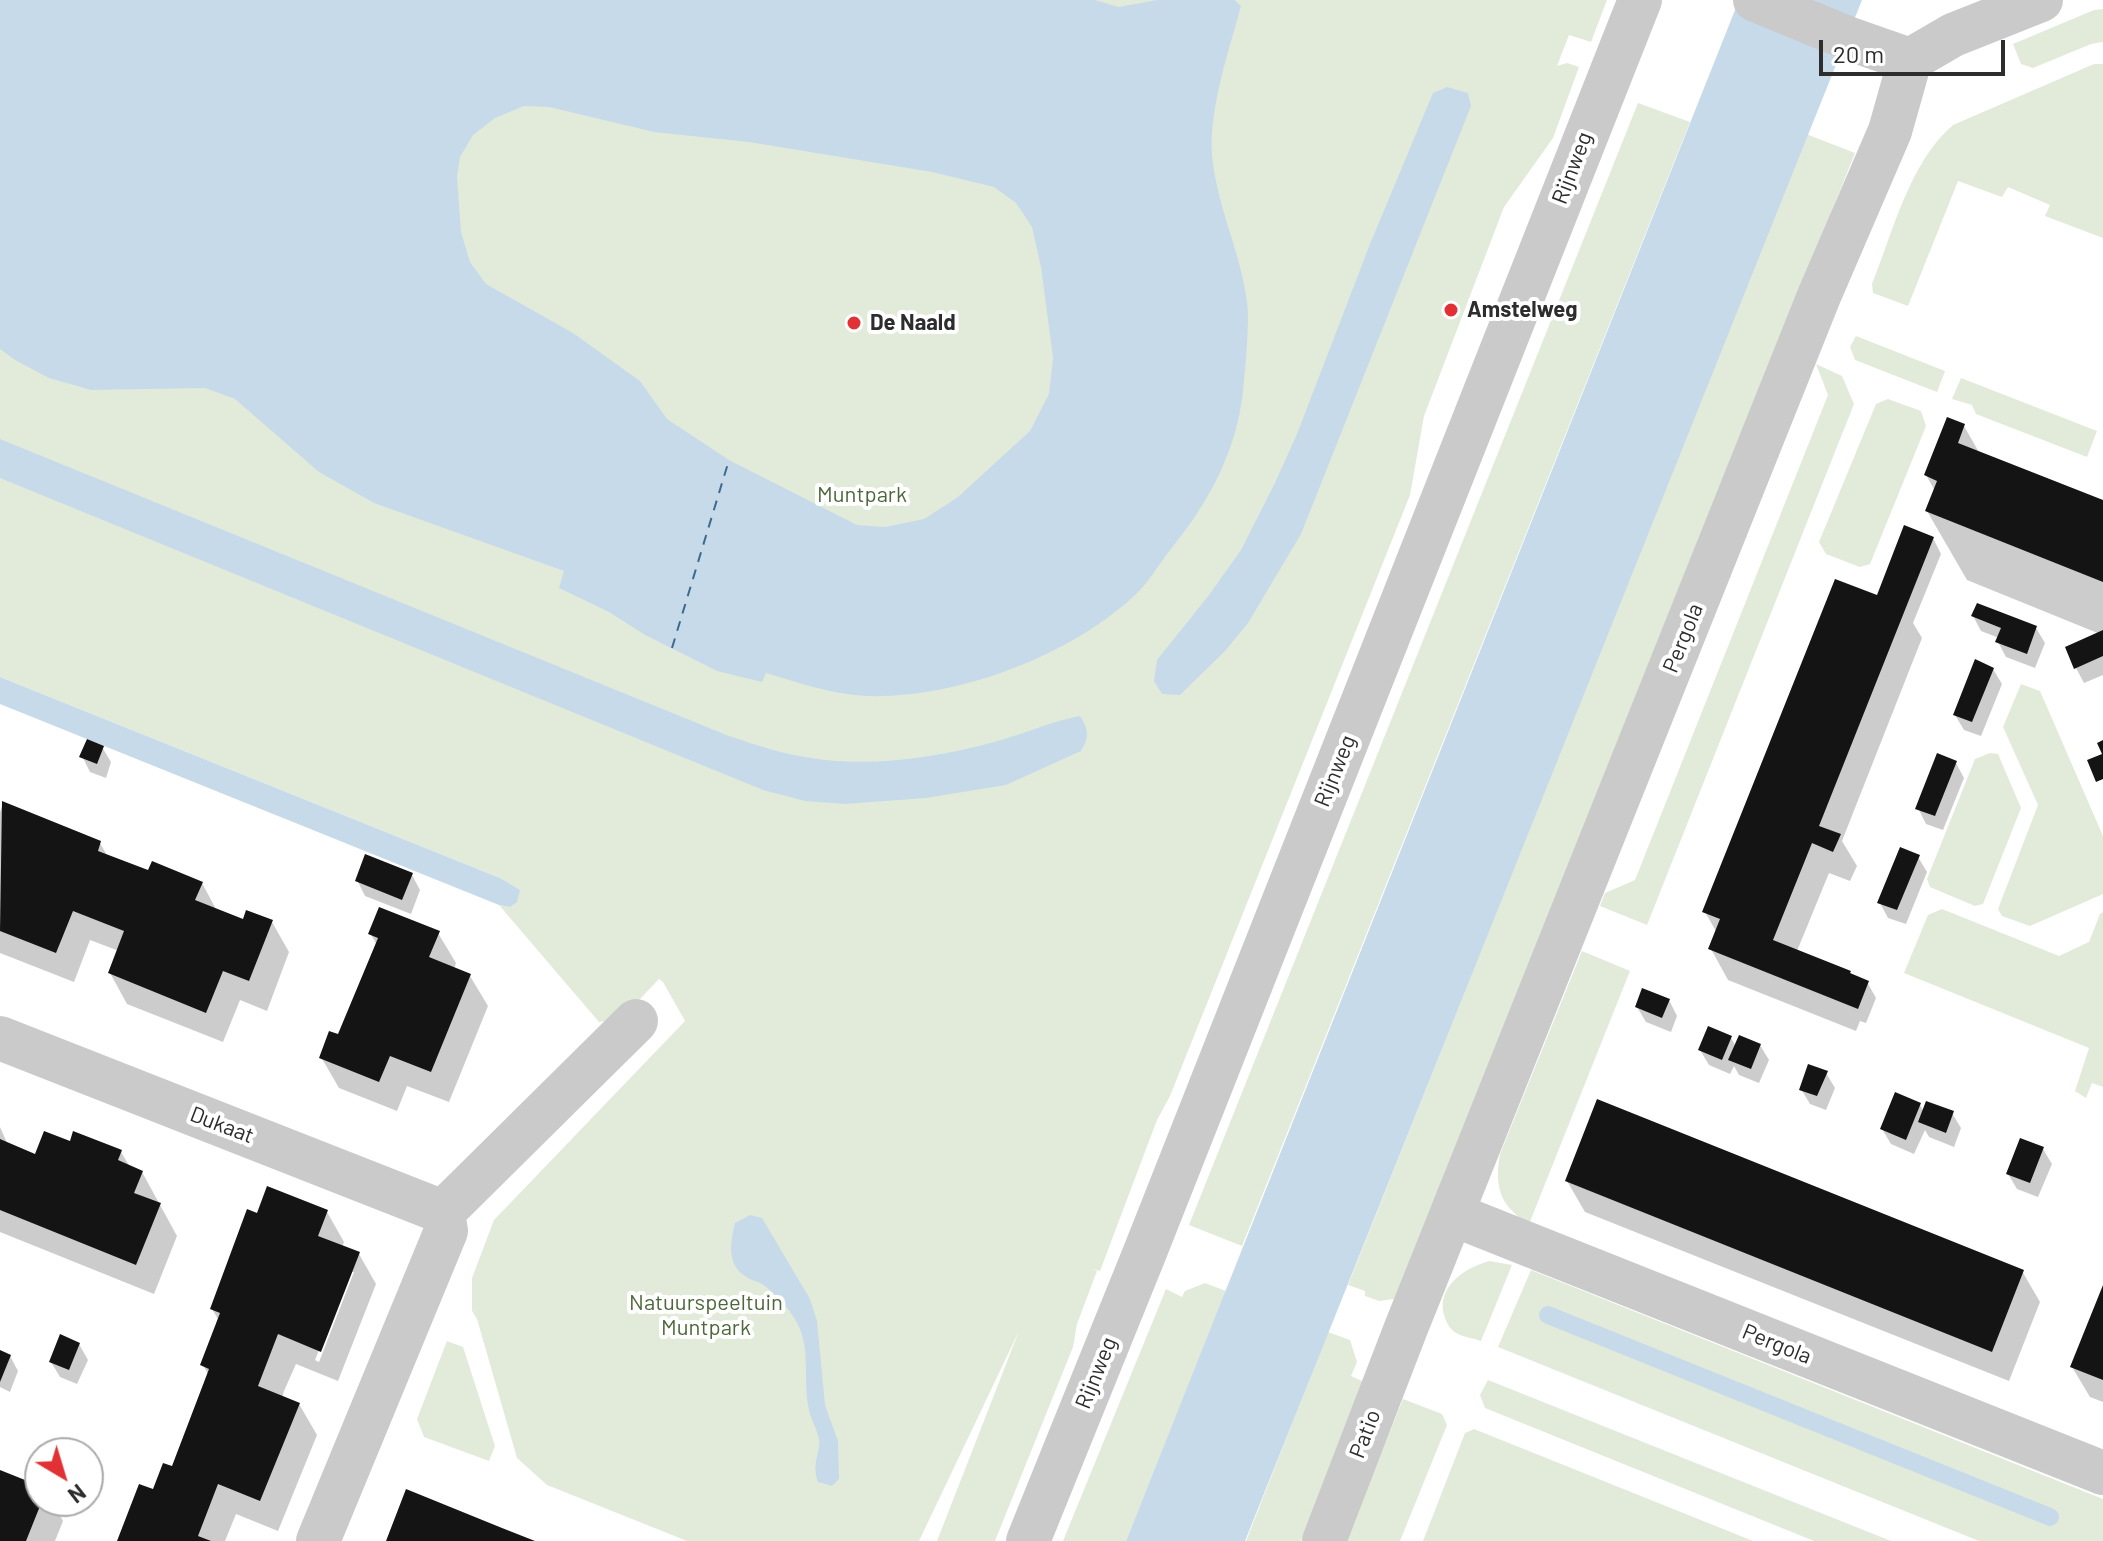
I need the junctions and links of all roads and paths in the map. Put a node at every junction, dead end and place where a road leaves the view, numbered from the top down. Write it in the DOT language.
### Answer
graph roads {
  1 [pos="1640,0"];
  2 [pos="1755,0"];
  3 [pos="2041,0"];
  4 [pos="1910,60"];
  5 [pos="636,1021"];
  6 [pos="0,1038"];
  7 [pos="443,1212"];
  8 [pos="1452,1214"];
  9 [pos="1406,1328"];
  10 [pos="2103,1473"];
  11 [pos="318,1541"];
  12 [pos="1028,1541"];
  13 [pos="1324,1541"];
  1 -- 12 [label="street, Rijnweg"];
  2 -- 4 [label="street"];
  3 -- 4 [label="street"];
  4 -- 8 [label="street, Pergola"];
  5 -- 7 [label="street"];
  6 -- 7 [label="street, Dukaat"];
  7 -- 11 [label="street"];
  8 -- 9 [label="street, Pergola"];
  8 -- 10 [label="street, Pergola"];
  9 -- 13 [label="street, Patio"];
}
